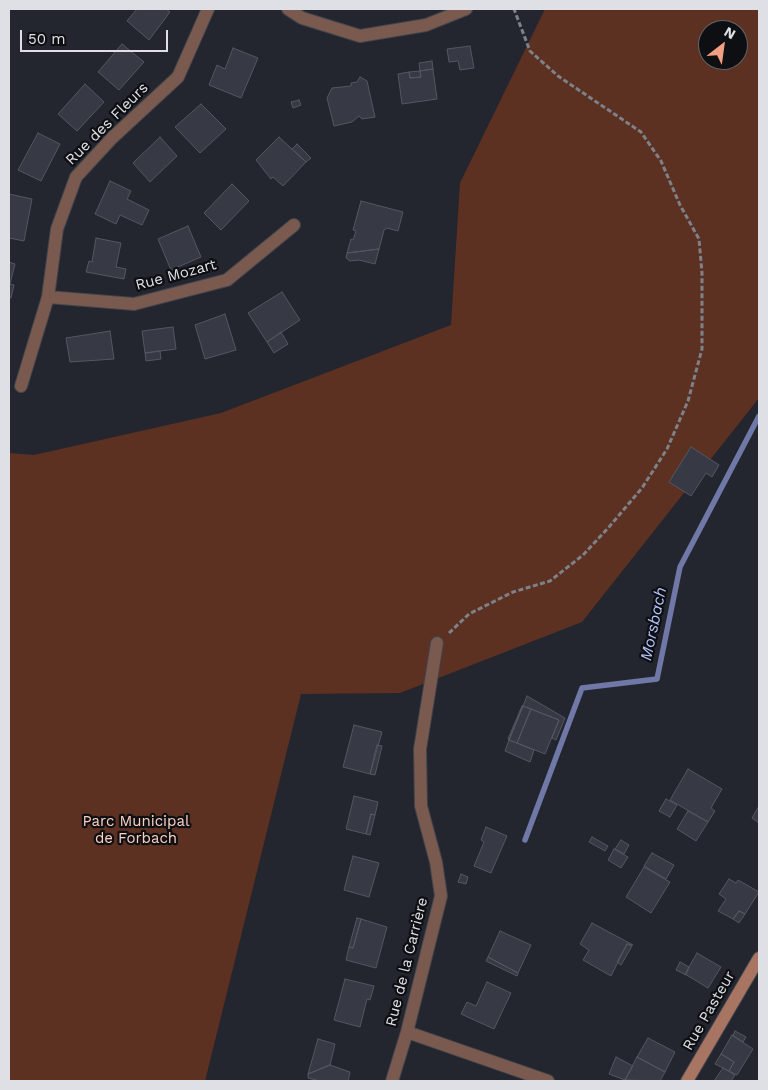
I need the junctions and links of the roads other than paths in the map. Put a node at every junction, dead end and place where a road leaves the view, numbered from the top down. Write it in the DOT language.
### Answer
graph roads {
  1 [pos="208,9"];
  2 [pos="288,9"];
  3 [pos="466,9"];
  4 [pos="294,225"];
  5 [pos="48,297"];
  6 [pos="21,386"];
  7 [pos="437,643"];
  8 [pos="759,958"];
  9 [pos="407,1032"];
  10 [pos="392,1081"];
  11 [pos="548,1081"];
  12 [pos="687,1081"];
  1 -- 5 [label="street, Rue des Fleurs"];
  2 -- 3 [label="street"];
  4 -- 5 [label="street, Rue Mozart"];
  5 -- 6 [label="street, Rue des Fleurs"];
  7 -- 9 [label="street, Rue de la Carrière"];
  8 -- 12 [label="main road, Rue Pasteur"];
  9 -- 10 [label="street, Rue de la Carrière"];
  9 -- 11 [label="street"];
}
